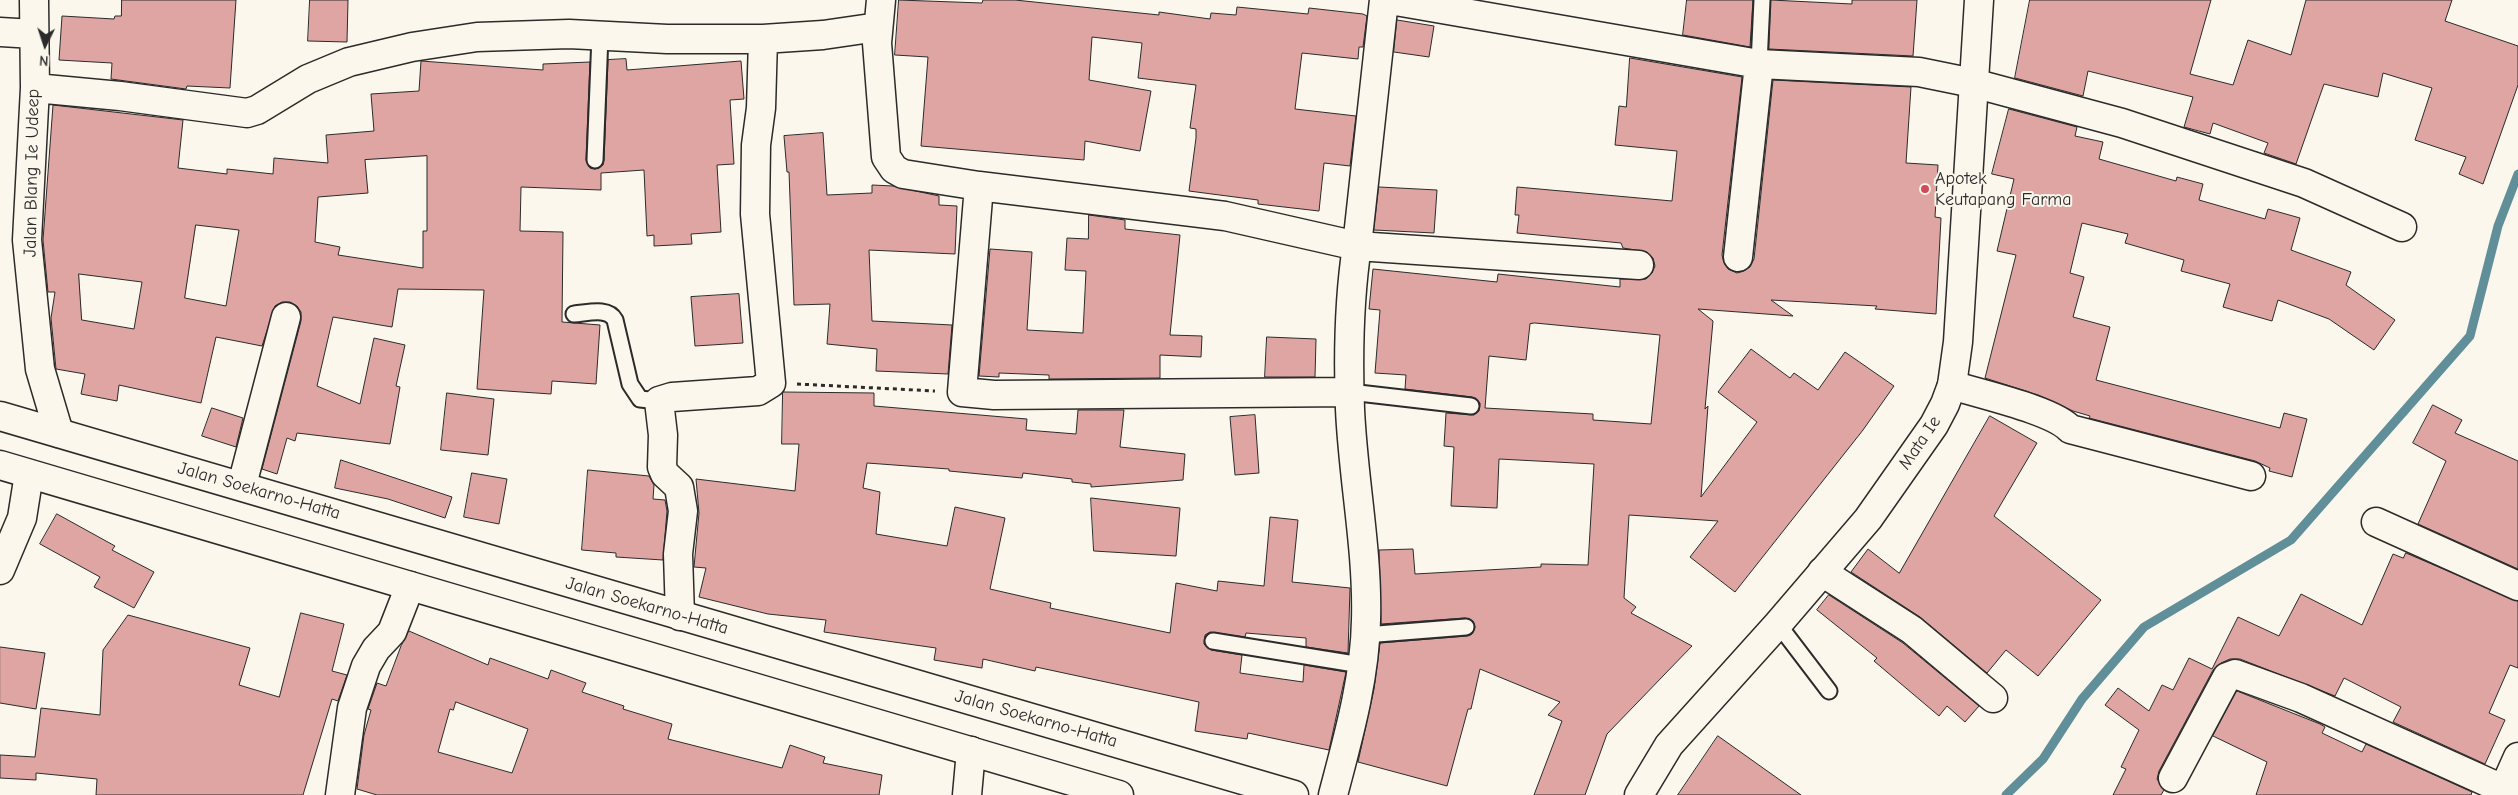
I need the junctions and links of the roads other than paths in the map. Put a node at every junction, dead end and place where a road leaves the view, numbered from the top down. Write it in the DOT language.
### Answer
graph roads {
  1 [pos="34,0"];
  2 [pos="881,0"];
  3 [pos="1384,0"];
  4 [pos="1390,0"];
  5 [pos="1762,0"];
  6 [pos="1979,0"];
  7 [pos="878,27"];
  8 [pos="0,32"];
  9 [pos="34,34"];
  10 [pos="600,36"];
  11 [pos="763,39"];
  12 [pos="1759,64"];
  13 [pos="1973,83"];
  14 [pos="34,88"];
  15 [pos="595,160"];
  16 [pos="979,186"];
  17 [pos="2402,226"];
  18 [pos="1357,246"];
  19 [pos="1738,257"];
  20 [pos="1639,265"];
  21 [pos="574,314"];
  22 [pos="286,317"];
  23 [pos="1952,385"];
  24 [pos="1350,392"];
  25 [pos="659,401"];
  26 [pos="1470,406"];
  27 [pos="0,416"];
  28 [pos="58,433"];
  29 [pos="0,466"];
  30 [pos="29,474"];
  31 [pos="2251,476"];
  32 [pos="242,485"];
  33 [pos="2376,522"];
  34 [pos="0,570"];
  35 [pos="1822,572"];
  36 [pos="410,586"];
  37 [pos="2518,586"];
  38 [pos="680,616"];
  39 [pos="1778,624"];
  40 [pos="1466,627"];
  41 [pos="1366,635"];
  42 [pos="1213,641"];
  43 [pos="1361,665"];
  44 [pos="1829,691"];
  45 [pos="1993,698"];
  46 [pos="971,752"];
  47 [pos="2518,757"];
  48 [pos="2173,778"];
  49 [pos="2507,793"];
  50 [pos="340,795"];
  51 [pos="967,795"];
  52 [pos="1119,795"];
  53 [pos="1294,795"];
  54 [pos="1333,795"];
  55 [pos="1639,795"];
  1 -- 9 [label="main road, Jalan Blang Ie Udeep"];
  2 -- 7 [label="main road"];
  3 -- 18 [label="main road"];
  4 -- 12 [label="main road"];
  5 -- 12 [label="lane"];
  6 -- 13 [label="main road, Mata Ie"];
  7 -- 11 [label="main road"];
  7 -- 16 [label="main road"];
  8 -- 9 [label="main road"];
  9 -- 14 [label="main road, Jalan Blang Ie Udeep"];
  10 -- 11 [label="main road"];
  10 -- 14 [label="main road"];
  10 -- 15 [label="lane"];
  11 -- 25 [label="main road"];
  12 -- 13 [label="main road"];
  12 -- 19 [label="main road"];
  13 -- 17 [label="main road"];
  13 -- 23 [label="main road, Mata Ie"];
  14 -- 28 [label="main road, Jalan Blang Ie Udeep"];
  16 -- 18 [label="main road"];
  16 -- 24 [label="main road"];
  18 -- 20 [label="main road"];
  18 -- 24 [label="main road"];
  21 -- 25 [label="lane"];
  22 -- 32 [label="main road"];
  23 -- 31 [label="main road"];
  23 -- 35 [label="main road, Mata Ie"];
  24 -- 26 [label="lane"];
  24 -- 41 [label="main road"];
  25 -- 38 [label="main road"];
  27 -- 28 [label="main road, Jalan Soekarno-Hatta"];
  28 -- 32 [label="main road, Jalan Soekarno-Hatta"];
  29 -- 30 [label="main road"];
  30 -- 34 [label="main road"];
  30 -- 36 [label="main road"];
  32 -- 38 [label="main road, Jalan Soekarno-Hatta"];
  33 -- 37 [label="main road"];
  35 -- 39 [label="main road, Mata Ie"];
  35 -- 45 [label="main road"];
  36 -- 46 [label="main road"];
  36 -- 50 [label="main road"];
  38 -- 53 [label="main road, Jalan Soekarno-Hatta"];
  39 -- 44 [label="lane"];
  39 -- 55 [label="main road, Mata Ie"];
  40 -- 41 [label="lane"];
  41 -- 43 [label="main road"];
  42 -- 43 [label="lane"];
  43 -- 54 [label="main road"];
  46 -- 51 [label="main road"];
  46 -- 52 [label="main road"];
  47 -- 49 [label="main road"];
  48 -- 49 [label="main road"];
}
